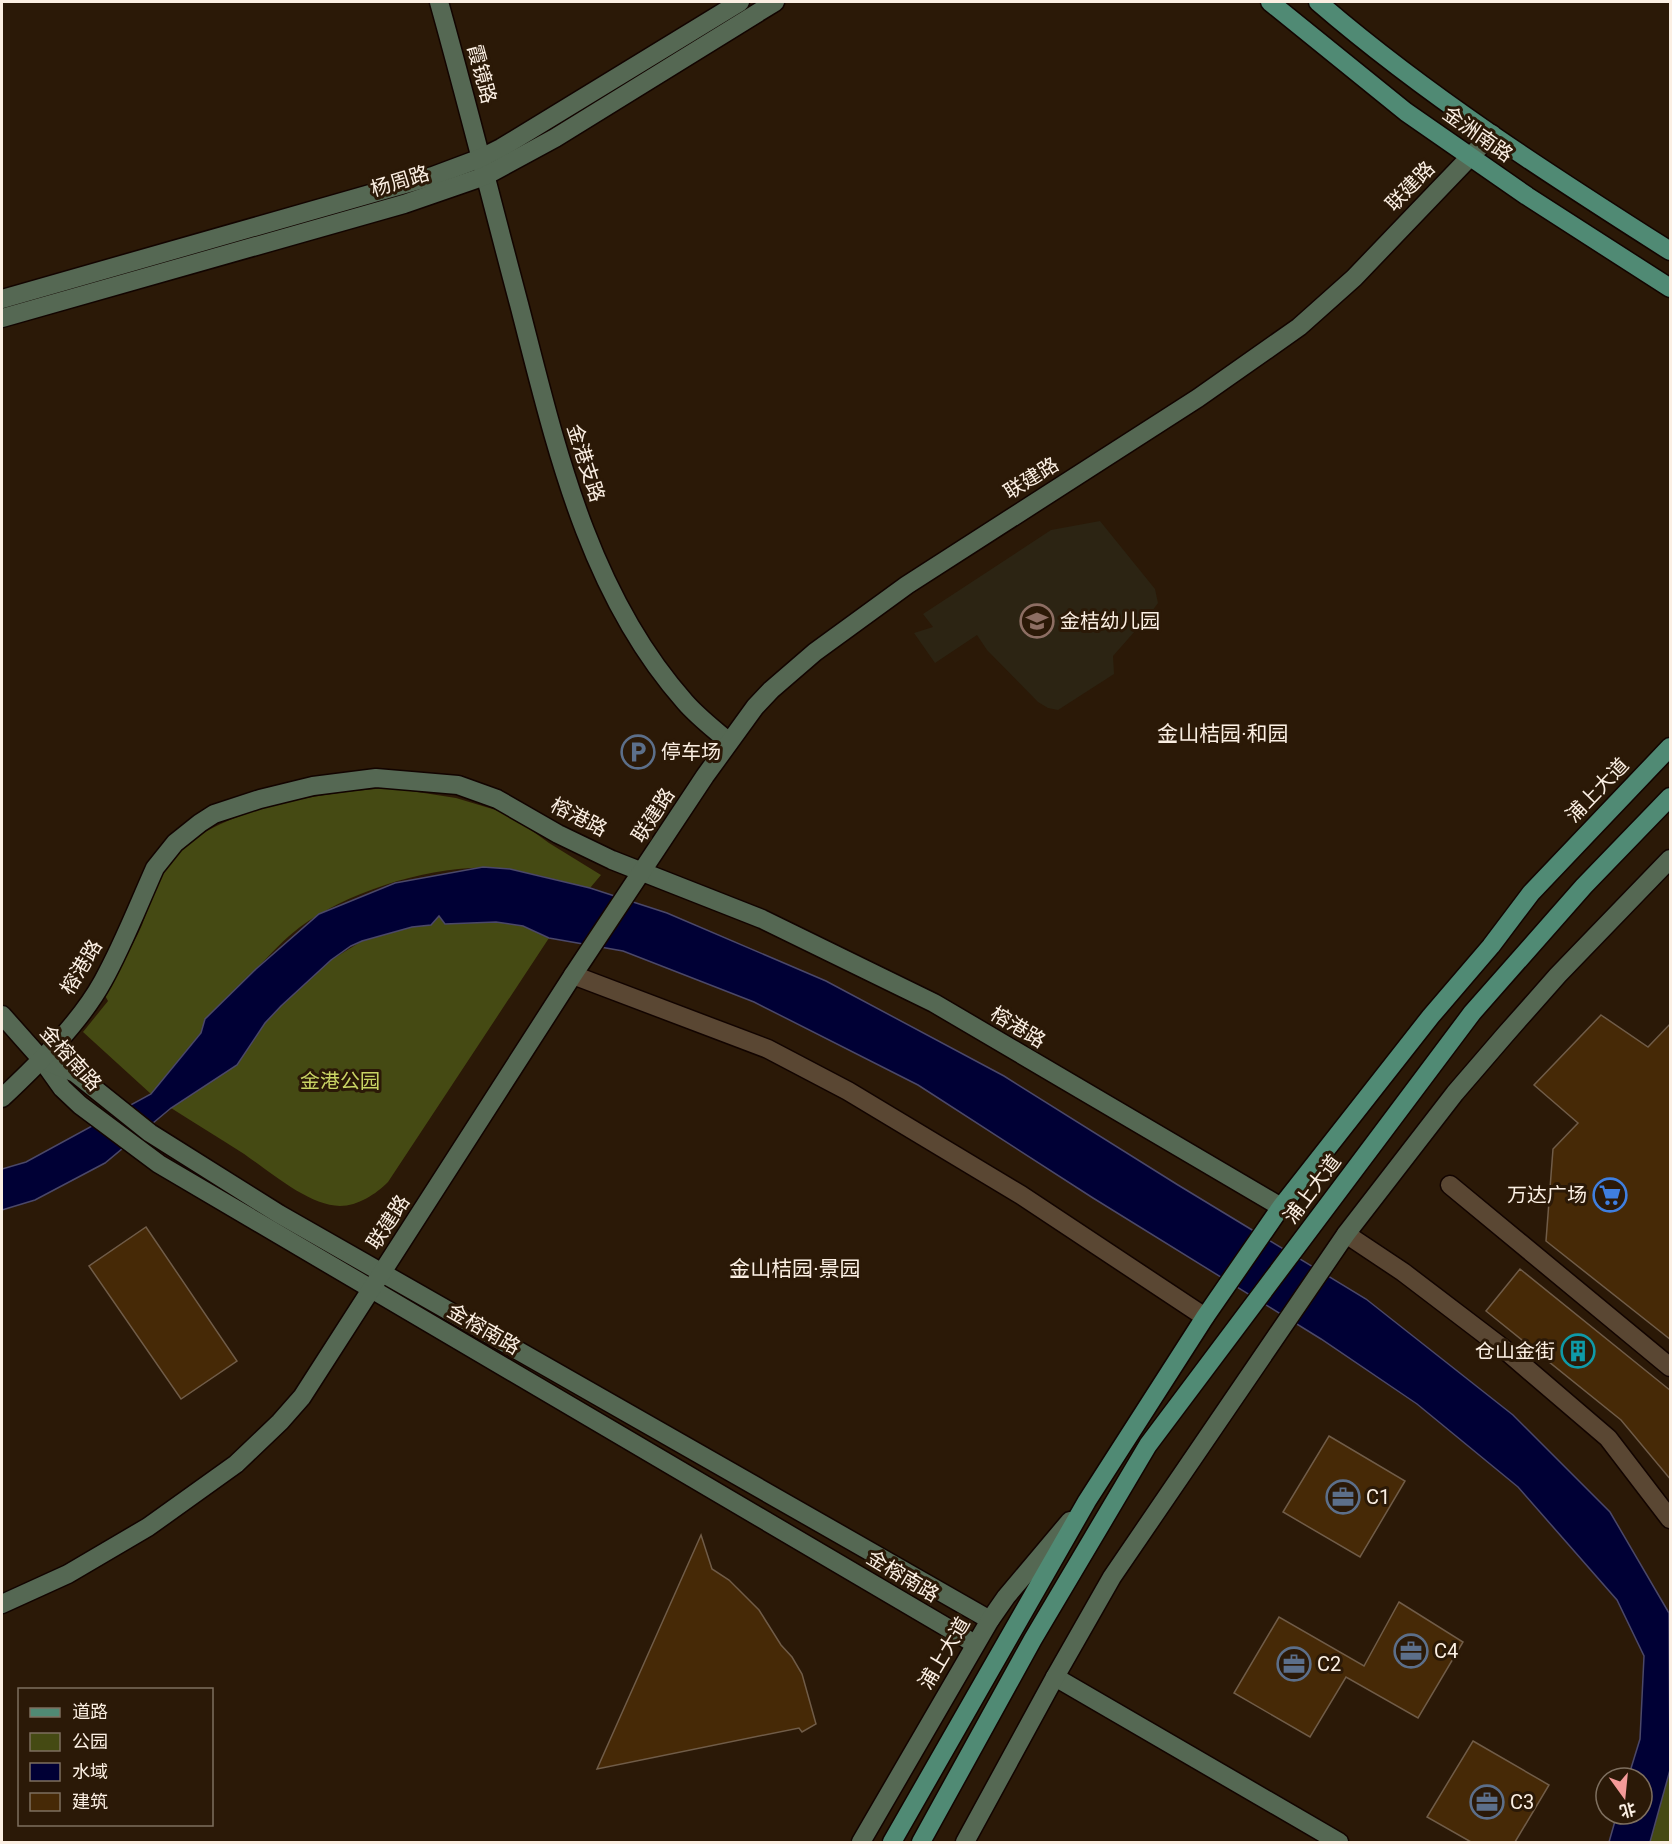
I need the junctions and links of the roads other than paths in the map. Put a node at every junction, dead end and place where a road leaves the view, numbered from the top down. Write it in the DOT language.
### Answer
graph roads {
  1 [pos="439,2"];
  2 [pos="740,2"];
  3 [pos="776,2"];
  4 [pos="1270,2"];
  5 [pos="1318,2"];
  6 [pos="1492,134"];
  7 [pos="1470,156"];
  8 [pos="481,158"];
  9 [pos="485,176"];
  10 [pos="1671,250"];
  11 [pos="1671,288"];
  12 [pos="2,299"];
  13 [pos="2,318"];
  14 [pos="729,742"];
  15 [pos="1671,747"];
  16 [pos="1671,797"];
  17 [pos="1671,859"];
  18 [pos="642,872"];
  19 [pos="573,975"];
  20 [pos="2,1015"];
  21 [pos="42,1060"];
  22 [pos="2,1098"];
  23 [pos="1450,1185"];
  24 [pos="1281,1207"];
  25 [pos="1346,1234"];
  26 [pos="382,1273"];
  27 [pos="372,1289"];
  28 [pos="1205,1317"];
  29 [pos="1671,1367"];
  30 [pos="1087,1501"];
  31 [pos="1671,1519"];
  32 [pos="2,1604"];
  33 [pos="990,1620"];
  34 [pos="975,1644"];
  35 [pos="1055,1677"];
  36 [pos="861,1842"];
  37 [pos="892,1842"];
  38 [pos="921,1842"];
  39 [pos="965,1842"];
  40 [pos="1338,1842"];
  1 -- 8 [label="main road, 霞镜路"];
  2 -- 8 [label="main road, 杨周路"];
  3 -- 9 [label="main road, 杨周路"];
  4 -- 7 [label="main road, 金洲南路"];
  5 -- 6 [label="main road, 金洲南路"];
  6 -- 7 [label="main road, 联建路"];
  6 -- 10 [label="main road, 金洲南路"];
  7 -- 11 [label="main road, 金洲南路"];
  7 -- 14 [label="main road, 联建路"];
  8 -- 9 [label="main road, 金港支路"];
  8 -- 12 [label="main road, 杨周路"];
  9 -- 13 [label="main road, 杨周路"];
  9 -- 14 [label="main road, 金港支路"];
  14 -- 18 [label="main road, 联建路"];
  15 -- 24 [label="main road, 浦上大道"];
  16 -- 38 [label="main road, 浦上大道"];
  17 -- 25 [label="main road"];
  18 -- 19 [label="main road, 联建路"];
  18 -- 21 [label="main road, 榕港路"];
  18 -- 24 [label="main road, 榕港路"];
  19 -- 26 [label="main road, 联建路"];
  19 -- 28 [label="street"];
  20 -- 21 [label="main road, 金榕南路"];
  21 -- 22 [label="main road, 榕港路"];
  21 -- 26 [label="main road"];
  21 -- 27 [label="main road, 金榕南路"];
  23 -- 29 [label="street"];
  24 -- 28 [label="main road, 浦上大道"];
  25 -- 31 [label="street"];
  25 -- 35 [label="main road"];
  26 -- 27 [label="main road, 联建路"];
  26 -- 33 [label="main road"];
  27 -- 32 [label="main road, 联建路"];
  27 -- 34 [label="main road, 金榕南路"];
  28 -- 30 [label="main road, 浦上大道"];
  30 -- 33 [label="main road, 浦上大道"];
  30 -- 37 [label="main road, 浦上大道"];
  33 -- 34 [label="main road, 浦上大道"];
  34 -- 36 [label="main road, 浦上大道"];
  35 -- 39 [label="main road"];
  35 -- 40 [label="main road"];
}
